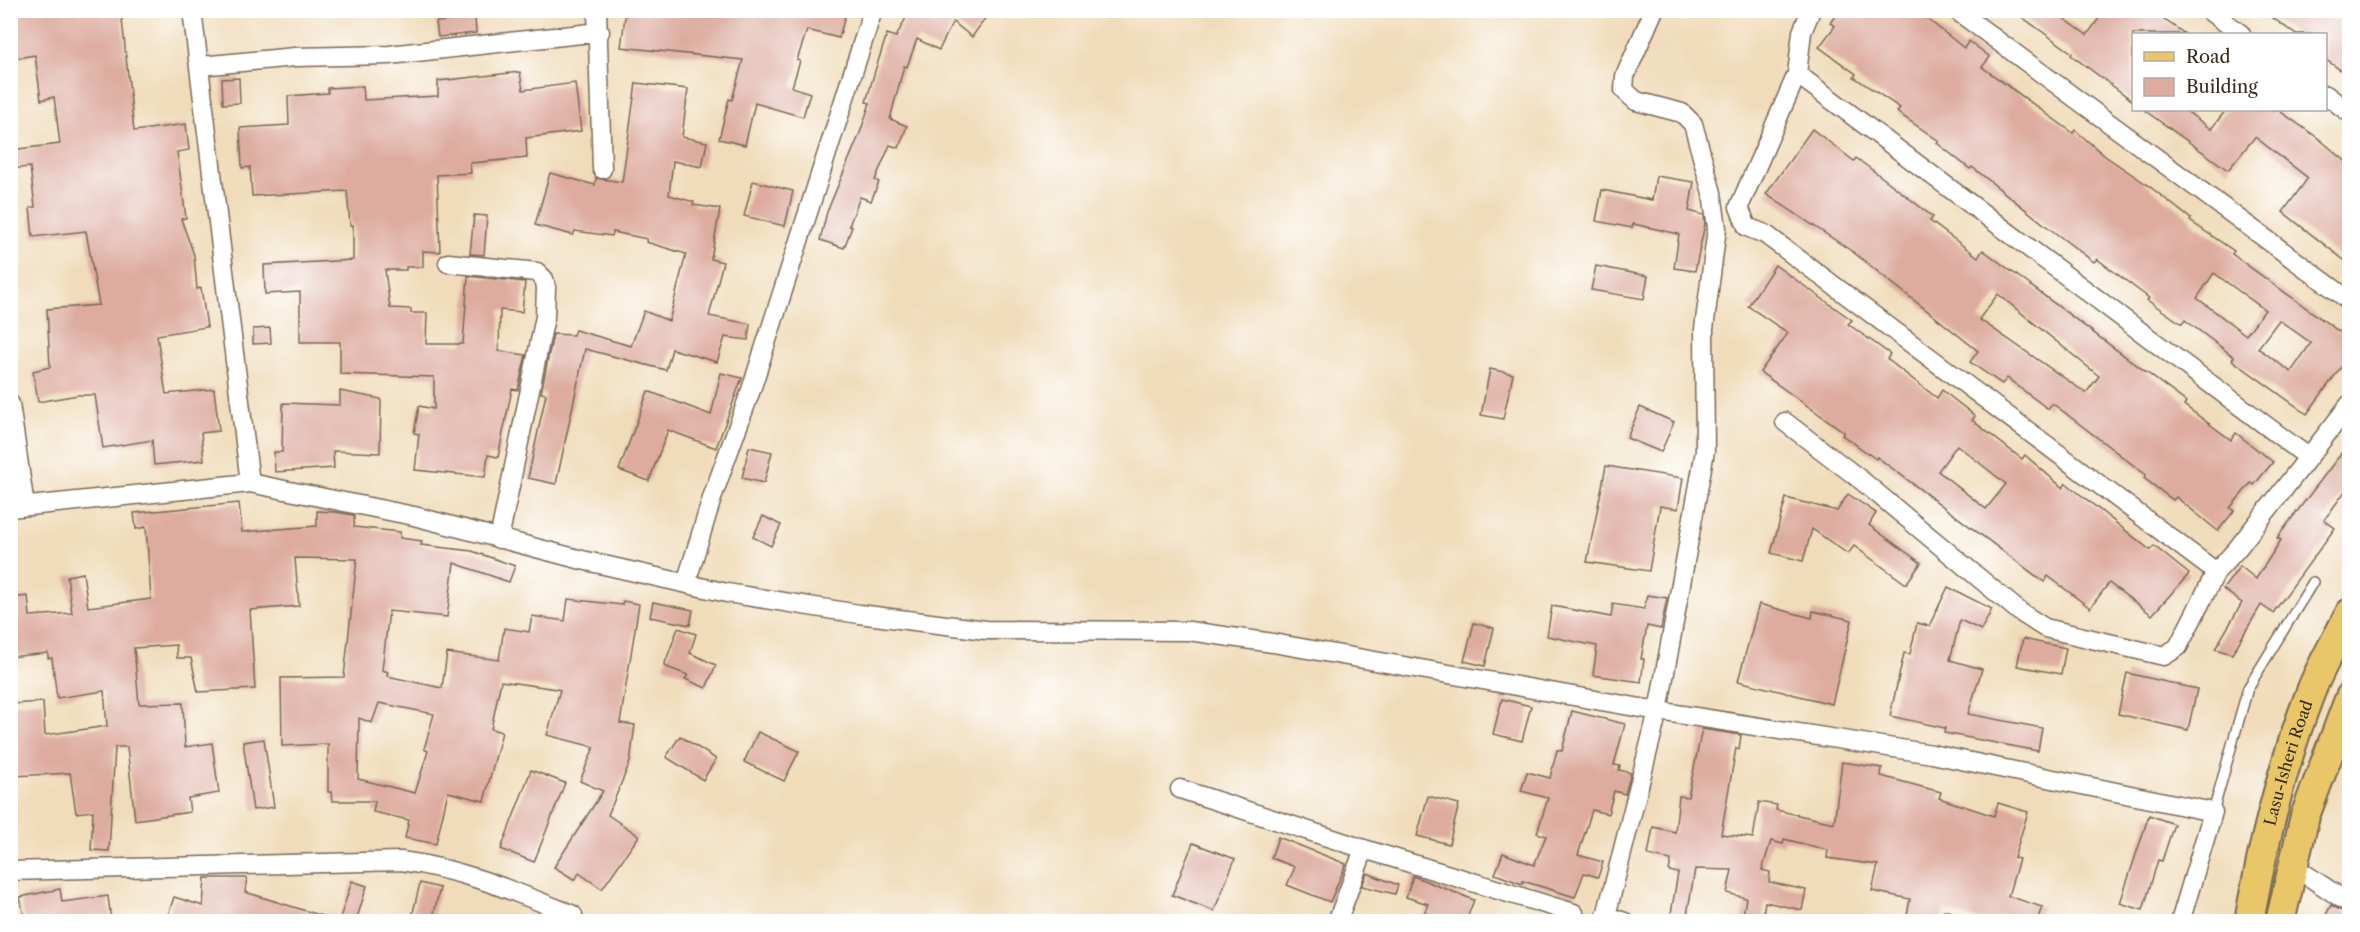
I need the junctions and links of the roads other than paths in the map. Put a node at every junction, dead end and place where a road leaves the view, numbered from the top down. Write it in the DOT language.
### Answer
graph roads {
  1 [pos="192,10"];
  2 [pos="597,10"];
  3 [pos="873,10"];
  4 [pos="1654,10"];
  5 [pos="1811,10"];
  6 [pos="1956,10"];
  7 [pos="2208,10"];
  8 [pos="600,32"];
  9 [pos="2240,33"];
  10 [pos="200,66"];
  11 [pos="1797,75"];
  12 [pos="2327,97"];
  13 [pos="2349,113"];
  14 [pos="602,169"];
  15 [pos="448,263"];
  16 [pos="2349,301"];
  17 [pos="2349,404"];
  18 [pos="10,405"];
  19 [pos="1785,422"];
  20 [pos="2308,457"];
  21 [pos="250,483"];
  22 [pos="18,507"];
  23 [pos="499,539"];
  24 [pos="2216,572"];
  25 [pos="2313,582"];
  26 [pos="686,583"];
  27 [pos="2349,613"];
  28 [pos="2349,697"];
  29 [pos="1658,711"];
  30 [pos="1180,789"];
  31 [pos="2213,812"];
  32 [pos="1364,849"];
  33 [pos="2293,866"];
  34 [pos="10,871"];
  35 [pos="2349,904"];
  36 [pos="573,915"];
  37 [pos="1606,916"];
  38 [pos="1573,917"];
  39 [pos="1337,921"];
  40 [pos="1625,921"];
  41 [pos="2180,921"];
  42 [pos="2249,921"];
  43 [pos="2280,921"];
  1 -- 10 [label="street"];
  2 -- 8 [label="street"];
  3 -- 26 [label="street"];
  4 -- 29 [label="street"];
  5 -- 11 [label="street"];
  6 -- 16 [label="street"];
  7 -- 9 [label="street"];
  8 -- 10 [label="street"];
  8 -- 14 [label="street"];
  10 -- 21 [label="street"];
  11 -- 20 [label="street"];
  11 -- 24 [label="street"];
  12 -- 13 [label="street"];
  15 -- 23 [label="street"];
  17 -- 20 [label="street"];
  18 -- 22 [label="street"];
  19 -- 24 [label="street"];
  20 -- 24 [label="street"];
  21 -- 22 [label="street"];
  21 -- 23 [label="street"];
  23 -- 26 [label="street"];
  25 -- 31 [label="lane"];
  26 -- 29 [label="street"];
  27 -- 42 [label="main road, Lasu-Isheri Road"];
  28 -- 33 [label="main road, Lasu-Isheri Road"];
  29 -- 31 [label="street"];
  29 -- 37 [label="street"];
  30 -- 32 [label="street"];
  31 -- 41 [label="street"];
  32 -- 38 [label="street"];
  32 -- 39 [label="street"];
  33 -- 35 [label="street"];
  33 -- 43 [label="main road, Lasu-Isheri Road"];
  34 -- 36 [label="street"];
  37 -- 38 [label="street"];
  37 -- 40 [label="street"];
}
